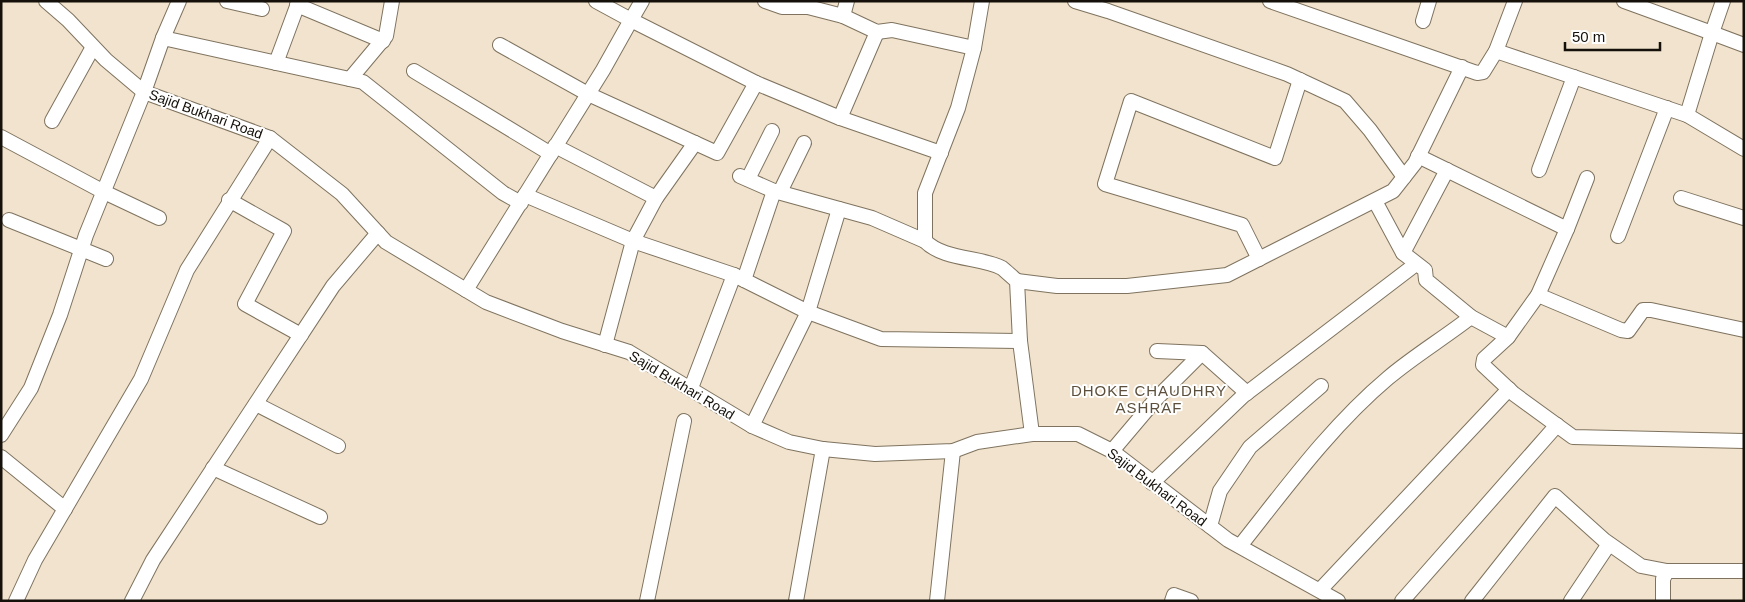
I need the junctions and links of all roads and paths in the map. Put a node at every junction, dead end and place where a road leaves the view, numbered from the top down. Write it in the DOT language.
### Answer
graph roads {
  1 [pos="46,1"];
  2 [pos="227,1"];
  3 [pos="392,1"];
  4 [pos="596,1"];
  5 [pos="642,1"];
  6 [pos="765,1"];
  7 [pos="847,1"];
  8 [pos="982,1"];
  9 [pos="1074,1"];
  10 [pos="1270,1"];
  11 [pos="1429,1"];
  12 [pos="1515,1"];
  13 [pos="1624,1"];
  14 [pos="1723,1"];
  15 [pos="178,2"];
  16 [pos="298,3"];
  17 [pos="262,9"];
  18 [pos="843,16"];
  19 [pos="631,20"];
  20 [pos="1423,21"];
  21 [pos="877,32"];
  22 [pos="1712,33"];
  23 [pos="163,38"];
  24 [pos="383,41"];
  25 [pos="500,45"];
  26 [pos="93,46"];
  27 [pos="1744,46"];
  28 [pos="974,48"];
  29 [pos="1496,51"];
  30 [pos="276,63"];
  31 [pos="1462,67"];
  32 [pos="414,70"];
  33 [pos="1574,77"];
  34 [pos="350,79"];
  35 [pos="1300,80"];
  36 [pos="756,83"];
  37 [pos="144,92"];
  38 [pos="588,94"];
  39 [pos="1667,108"];
  40 [pos="1687,115"];
  41 [pos="840,118"];
  42 [pos="52,121"];
  43 [pos="772,131"];
  44 [pos="1,137"];
  45 [pos="270,138"];
  46 [pos="695,143"];
  47 [pos="804,143"];
  48 [pos="1744,149"];
  49 [pos="553,150"];
  50 [pos="941,153"];
  51 [pos="1418,156"];
  52 [pos="1447,170"];
  53 [pos="1539,170"];
  54 [pos="1404,177"];
  55 [pos="1587,178"];
  56 [pos="104,192"];
  57 [pos="777,192"];
  58 [pos="656,198"];
  59 [pos="1681,198"];
  60 [pos="523,199"];
  61 [pos="229,200"];
  62 [pos="1375,201"];
  63 [pos="839,209"];
  64 [pos="159,218"];
  65 [pos="1744,218"];
  66 [pos="9,220"];
  67 [pos="1567,229"];
  68 [pos="378,233"];
  69 [pos="1618,236"];
  70 [pos="925,240"];
  71 [pos="633,241"];
  72 [pos="82,248"];
  73 [pos="1403,254"];
  74 [pos="106,259"];
  75 [pos="1259,259"];
  76 [pos="1416,264"];
  77 [pos="739,277"];
  78 [pos="1017,281"];
  79 [pos="466,290"];
  80 [pos="1538,295"];
  81 [pos="808,312"];
  82 [pos="1471,318"];
  83 [pos="1744,330"];
  84 [pos="301,336"];
  85 [pos="1508,337"];
  86 [pos="1020,341"];
  87 [pos="605,345"];
  88 [pos="1157,351"];
  89 [pos="1202,353"];
  90 [pos="1321,386"];
  91 [pos="691,388"];
  92 [pos="1509,389"];
  93 [pos="1247,393"];
  94 [pos="256,404"];
  95 [pos="684,421"];
  96 [pos="1556,425"];
  97 [pos="752,426"];
  98 [pos="1032,434"];
  99 [pos="1,435"];
  100 [pos="1744,441"];
  101 [pos="338,446"];
  102 [pos="822,449"];
  103 [pos="953,451"];
  104 [pos="1112,451"];
  105 [pos="1,457"];
  106 [pos="213,468"];
  107 [pos="1152,482"];
  108 [pos="64,509"];
  109 [pos="320,517"];
  110 [pos="1210,526"];
  111 [pos="1609,544"];
  112 [pos="1240,546"];
  113 [pos="1667,571"];
  114 [pos="1744,571"];
  115 [pos="1320,590"];
  116 [pos="16,601"];
  117 [pos="132,601"];
  118 [pos="647,601"];
  119 [pos="796,601"];
  120 [pos="937,601"];
  121 [pos="1172,601"];
  122 [pos="1192,601"];
  123 [pos="1338,601"];
  124 [pos="1402,601"];
  125 [pos="1472,601"];
  126 [pos="1570,601"];
  127 [pos="1663,601"];
  1 -- 26 [label="street, Sajid Bukhari Road"];
  2 -- 17 [label="street"];
  3 -- 24 [label="street"];
  4 -- 19 [label="street"];
  5 -- 19 [label="street"];
  6 -- 18 [label="street"];
  7 -- 18 [label="street"];
  8 -- 28 [label="street"];
  9 -- 35 [label="street"];
  10 -- 31 [label="street"];
  11 -- 20 [label="street"];
  12 -- 29 [label="street"];
  13 -- 22 [label="street"];
  14 -- 22 [label="street"];
  15 -- 23 [label="street"];
  16 -- 24 [label="street"];
  16 -- 30 [label="street"];
  18 -- 21 [label="street"];
  19 -- 36 [label="street"];
  19 -- 38 [label="street"];
  21 -- 28 [label="street"];
  21 -- 41 [label="street"];
  22 -- 27 [label="street"];
  22 -- 40 [label="street"];
  23 -- 30 [label="street"];
  23 -- 37 [label="street"];
  24 -- 34 [label="street"];
  25 -- 38 [label="street"];
  26 -- 37 [label="street, Sajid Bukhari Road"];
  26 -- 42 [label="street"];
  28 -- 50 [label="street"];
  29 -- 31 [label="street"];
  29 -- 33 [label="street"];
  30 -- 34 [label="street"];
  31 -- 51 [label="street"];
  32 -- 49 [label="street"];
  33 -- 39 [label="street"];
  33 -- 53 [label="street"];
  34 -- 60 [label="street"];
  35 -- 54 [label="street"];
  35 -- 75 [label="street"];
  36 -- 41 [label="street"];
  36 -- 46 [label="street"];
  37 -- 45 [label="street, Sajid Bukhari Road"];
  37 -- 56 [label="street"];
  38 -- 46 [label="street"];
  38 -- 49 [label="street"];
  39 -- 40 [label="street"];
  39 -- 69 [label="street"];
  40 -- 48 [label="street"];
  41 -- 50 [label="street"];
  43 -- 57 [label="street"];
  44 -- 56 [label="street"];
  45 -- 61 [label="street"];
  45 -- 68 [label="street, Sajid Bukhari Road"];
  46 -- 58 [label="street"];
  47 -- 57 [label="street"];
  49 -- 58 [label="street"];
  49 -- 60 [label="street"];
  50 -- 70 [label="street"];
  51 -- 52 [label="street"];
  51 -- 54 [label="street"];
  52 -- 67 [label="street"];
  52 -- 73 [label="street"];
  54 -- 62 [label="street"];
  55 -- 67 [label="street"];
  56 -- 64 [label="street"];
  56 -- 72 [label="street"];
  57 -- 63 [label="street"];
  57 -- 77 [label="street"];
  58 -- 71 [label="street"];
  59 -- 65 [label="street"];
  60 -- 71 [label="street"];
  60 -- 79 [label="street"];
  61 -- 84 [label="street"];
  61 -- 108 [label="street"];
  62 -- 73 [label="street"];
  62 -- 75 [label="street"];
  63 -- 70 [label="street"];
  63 -- 81 [label="street"];
  66 -- 72 [label="street"];
  67 -- 80 [label="street"];
  68 -- 79 [label="street, Sajid Bukhari Road"];
  68 -- 84 [label="street"];
  70 -- 78 [label="street"];
  71 -- 77 [label="street"];
  71 -- 87 [label="street"];
  72 -- 74 [label="street"];
  72 -- 99 [label="street"];
  73 -- 76 [label="street"];
  75 -- 78 [label="street"];
  76 -- 82 [label="street"];
  76 -- 93 [label="street"];
  77 -- 81 [label="street"];
  77 -- 91 [label="street"];
  78 -- 86 [label="street"];
  79 -- 87 [label="street, Sajid Bukhari Road"];
  80 -- 83 [label="street"];
  80 -- 85 [label="street"];
  81 -- 86 [label="street"];
  81 -- 97 [label="street"];
  82 -- 85 [label="street"];
  82 -- 112 [label="street"];
  84 -- 94 [label="street"];
  85 -- 92 [label="street"];
  86 -- 98 [label="street"];
  87 -- 91 [label="street, Sajid Bukhari Road"];
  88 -- 89 [label="street"];
  89 -- 93 [label="street"];
  89 -- 104 [label="street"];
  90 -- 110 [label="street"];
  91 -- 97 [label="street, Sajid Bukhari Road"];
  92 -- 96 [label="street"];
  92 -- 115 [label="street"];
  93 -- 107 [label="street"];
  94 -- 101 [label="street"];
  94 -- 106 [label="street"];
  95 -- 118 [label="street"];
  96 -- 100 [label="street"];
  96 -- 124 [label="street"];
  97 -- 102 [label="street, Sajid Bukhari Road"];
  98 -- 103 [label="street, Sajid Bukhari Road"];
  98 -- 104 [label="street, Sajid Bukhari Road"];
  102 -- 103 [label="street, Sajid Bukhari Road"];
  102 -- 119 [label="street"];
  103 -- 120 [label="street"];
  104 -- 107 [label="street, Sajid Bukhari Road"];
  105 -- 108 [label="street"];
  106 -- 109 [label="street"];
  106 -- 117 [label="street"];
  107 -- 110 [label="street, Sajid Bukhari Road"];
  108 -- 116 [label="street"];
  110 -- 112 [label="street, Sajid Bukhari Road"];
  111 -- 113 [label="street"];
  111 -- 125 [label="street"];
  111 -- 126 [label="street"];
  112 -- 115 [label="street, Sajid Bukhari Road"];
  113 -- 114 [label="street"];
  113 -- 127 [label="street"];
  115 -- 123 [label="street, Sajid Bukhari Road"];
  121 -- 122 [label="street"];
}
